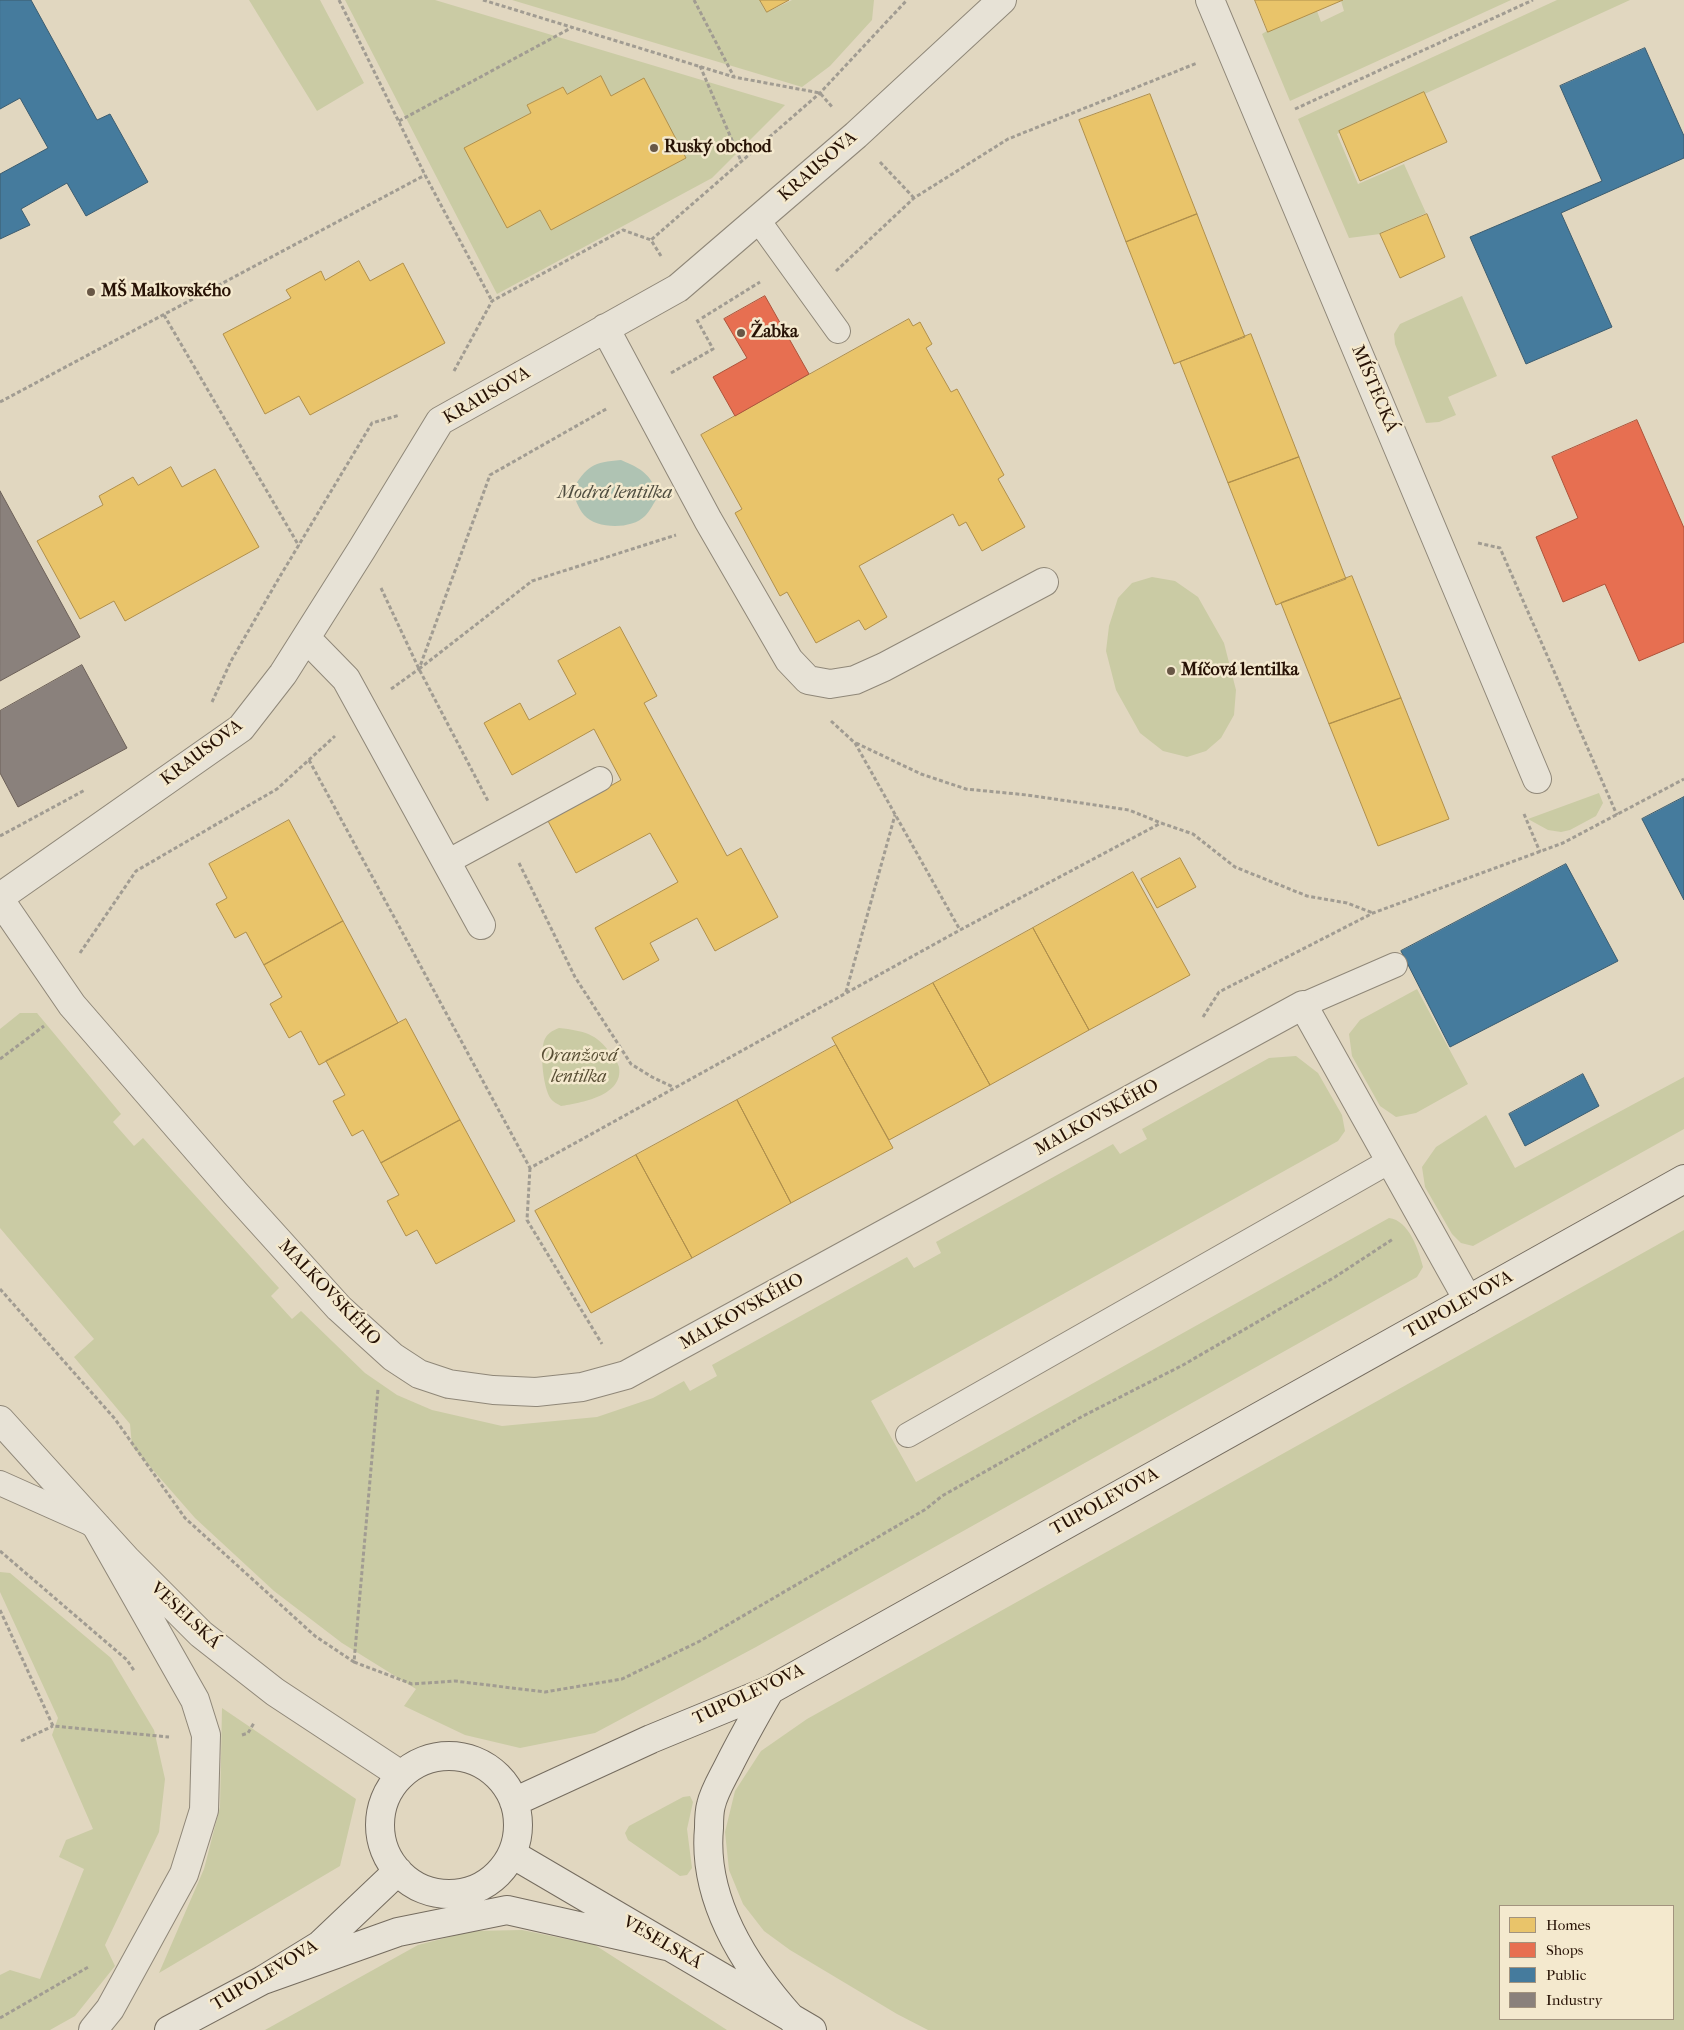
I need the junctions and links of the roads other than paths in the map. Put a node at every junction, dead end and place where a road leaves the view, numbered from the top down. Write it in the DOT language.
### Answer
graph roads {
  1 [pos="1002,0"];
  2 [pos="1210,0"];
  3 [pos="758,220"];
  4 [pos="604,328"];
  5 [pos="838,331"];
  6 [pos="1044,582"];
  7 [pos="306,638"];
  8 [pos="600,779"];
  9 [pos="1537,779"];
  10 [pos="447,862"];
  11 [pos="0,899"];
  12 [pos="482,925"];
  13 [pos="1395,965"];
  14 [pos="1303,1005"];
  15 [pos="1390,1161"];
  16 [pos="1684,1179"];
  17 [pos="1468,1300"];
  18 [pos="0,1420"];
  19 [pos="908,1435"];
  20 [pos="0,1483"];
  21 [pos="97,1527"];
  22 [pos="770,1690"];
  23 [pos="401,1775"];
  24 [pos="514,1802"];
  25 [pos="512,1854"];
  26 [pos="398,1872"];
  27 [pos="666,1946"];
  28 [pos="263,1980"];
  29 [pos="803,2025"];
  30 [pos="93,2030"];
  31 [pos="170,2030"];
  1 -- 3 [label="street, KRAUSOVA"];
  2 -- 9 [label="street, MÍSTECKÁ"];
  3 -- 4 [label="street, KRAUSOVA"];
  3 -- 5 [label="lane"];
  4 -- 6 [label="street"];
  4 -- 7 [label="street, KRAUSOVA"];
  7 -- 10 [label="street"];
  7 -- 11 [label="street, KRAUSOVA"];
  8 -- 10 [label="lane"];
  10 -- 12 [label="street"];
  11 -- 14 [label="street, MALKOVSKÉHO"];
  13 -- 14 [label="lane"];
  14 -- 15 [label="street"];
  15 -- 17 [label="street"];
  15 -- 19 [label="lane"];
  16 -- 17 [label="street, TUPOLEVOVA"];
  17 -- 22 [label="street, TUPOLEVOVA"];
  18 -- 21 [label="street, VESELSKÁ"];
  20 -- 21 [label="lane"];
  21 -- 23 [label="street, VESELSKÁ"];
  21 -- 30 [label="street"];
  22 -- 24 [label="street, TUPOLEVOVA"];
  22 -- 29 [label="street"];
  23 -- 24 [label="street"];
  23 -- 26 [label="street"];
  24 -- 25 [label="street"];
  25 -- 26 [label="street"];
  25 -- 27 [label="street, VESELSKÁ"];
  26 -- 28 [label="street, TUPOLEVOVA"];
  27 -- 28 [label="street"];
  27 -- 29 [label="street, VESELSKÁ"];
  28 -- 31 [label="street, TUPOLEVOVA"];
}
